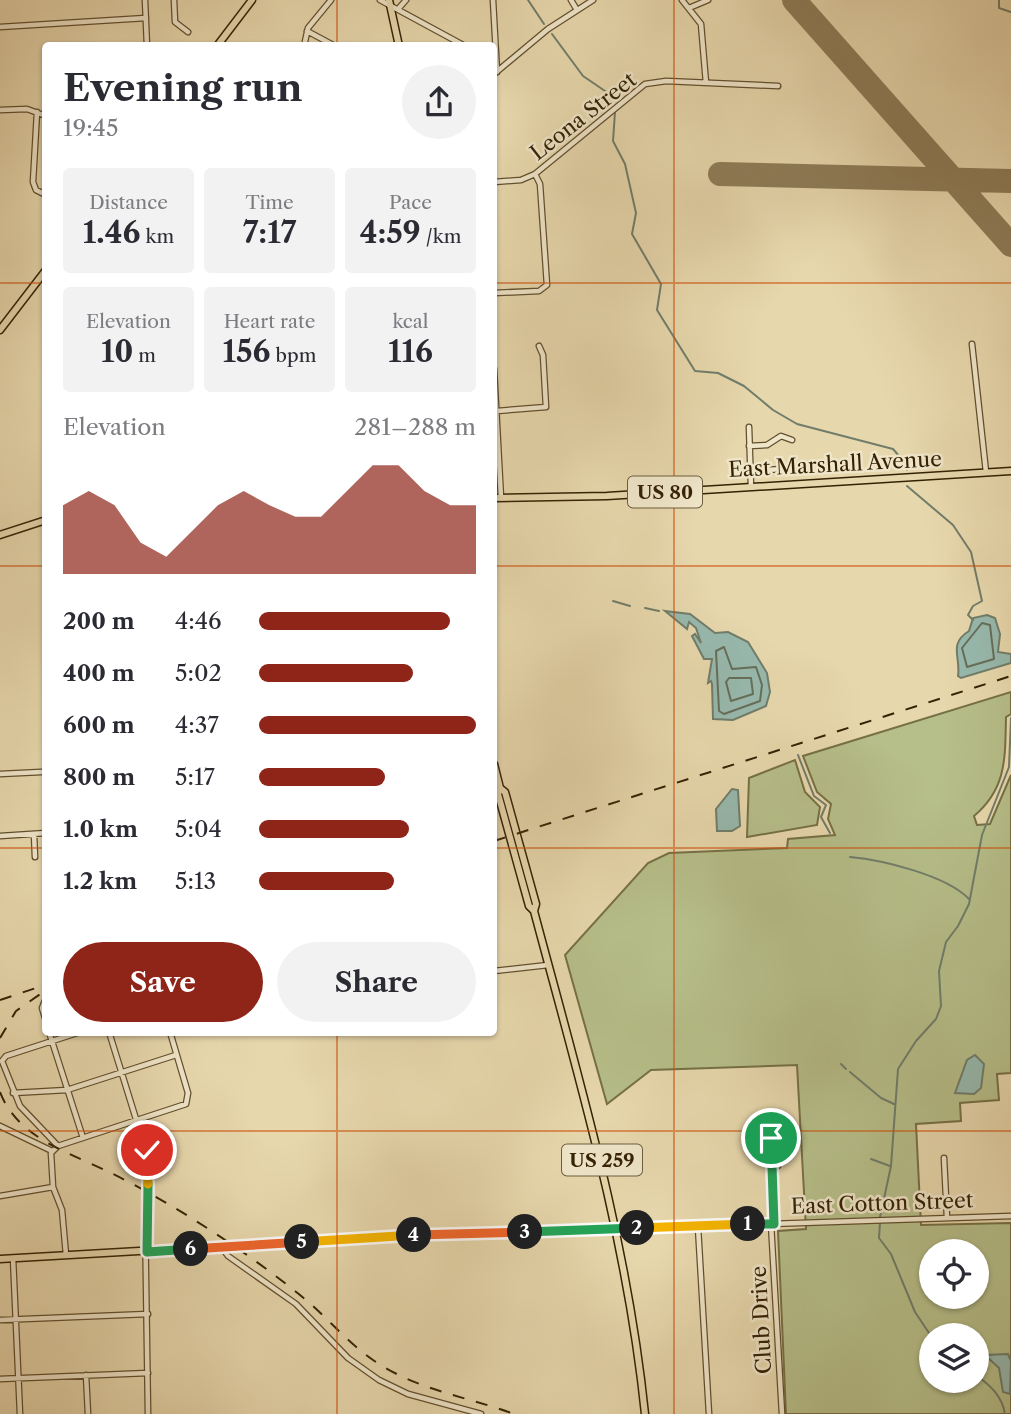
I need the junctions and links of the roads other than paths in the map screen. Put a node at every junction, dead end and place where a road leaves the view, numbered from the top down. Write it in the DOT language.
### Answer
graph roads {
  1 [pos="145,0"];
  2 [pos="174,0"];
  3 [pos="252,0"];
  4 [pos="331,0"];
  5 [pos="380,0"];
  6 [pos="405,0"];
  7 [pos="494,0"];
  8 [pos="572,0"];
  9 [pos="593,0"];
  10 [pos="682,0"];
  11 [pos="708,0"];
  12 [pos="390,3"];
  13 [pos="399,8"];
  14 [pos="689,8"];
  15 [pos="578,10"];
  16 [pos="146,18"];
  17 [pos="0,27"];
  18 [pos="307,31"];
  19 [pos="188,32"];
  20 [pos="147,42"];
  21 [pos="220,42"];
  22 [pos="305,42"];
  23 [pos="328,42"];
  24 [pos="398,42"];
  25 [pos="458,42"];
  26 [pos="495,42"];
  27 [pos="497,71"];
  28 [pos="706,83"];
  29 [pos="778,86"];
  30 [pos="0,110"];
  31 [pos="37,112"];
  32 [pos="42,114"];
  33 [pos="535,174"];
  34 [pos="497,182"];
  35 [pos="42,193"];
  36 [pos="42,275"];
  37 [pos="37,281"];
  38 [pos="42,284"];
  39 [pos="497,293"];
  40 [pos="0,330"];
  41 [pos="972,344"];
  42 [pos="539,346"];
  43 [pos="497,411"];
  44 [pos="749,427"];
  45 [pos="792,440"];
  46 [pos="749,446"];
  47 [pos="799,468"];
  48 [pos="750,471"];
  49 [pos="1011,471"];
  50 [pos="987,473"];
  51 [pos="751,487"];
  52 [pos="497,498"];
  53 [pos="42,521"];
  54 [pos="0,535"];
  55 [pos="41,772"];
  56 [pos="0,774"];
  57 [pos="497,776"];
  58 [pos="42,833"];
  59 [pos="34,834"];
  60 [pos="0,836"];
  61 [pos="35,857"];
  62 [pos="549,964"];
  63 [pos="497,971"];
  64 [pos="50,1036"];
  65 [pos="68,1036"];
  66 [pos="110,1036"];
  67 [pos="171,1036"];
  68 [pos="52,1041"];
  69 [pos="176,1055"];
  70 [pos="122,1072"];
  71 [pos="67,1090"];
  72 [pos="13,1093"];
  73 [pos="138,1121"];
  74 [pos="0,1126"];
  75 [pos="83,1138"];
  76 [pos="58,1146"];
  77 [pos="52,1151"];
  78 [pos="944,1158"];
  79 [pos="772,1171"];
  80 [pos="52,1187"];
  81 [pos="0,1196"];
  82 [pos="1011,1216"];
  83 [pos="947,1218"];
  84 [pos="772,1224"];
  85 [pos="698,1227"];
  86 [pos="618,1229"];
  87 [pos="222,1248"];
  88 [pos="147,1252"];
  89 [pos="66,1255"];
  90 [pos="13,1258"];
  91 [pos="0,1259"];
  92 [pos="148,1314"];
  93 [pos="15,1319"];
  94 [pos="0,1320"];
  95 [pos="148,1373"];
  96 [pos="86,1375"];
  97 [pos="18,1378"];
  98 [pos="0,1379"];
  99 [pos="20,1414"];
  100 [pos="88,1414"];
  101 [pos="148,1414"];
  102 [pos="481,1414"];
  103 [pos="645,1414"];
  104 [pos="709,1414"];
  105 [pos="782,1414"];
  1 -- 16 [label="street"];
  2 -- 19 [label="street"];
  3 -- 21 [label="main road"];
  4 -- 18 [label="street"];
  5 -- 12 [label="street"];
  6 -- 13 [label="street"];
  7 -- 26 [label="street"];
  8 -- 15 [label="street"];
  9 -- 15 [label="street"];
  10 -- 14 [label="street"];
  11 -- 14 [label="street"];
  12 -- 13 [label="street"];
  12 -- 24 [label="main road"];
  13 -- 25 [label="street"];
  14 -- 28 [label="street"];
  15 -- 27 [label="street"];
  16 -- 17 [label="street"];
  16 -- 20 [label="street"];
  18 -- 22 [label="street"];
  18 -- 23 [label="street"];
  28 -- 29 [label="street, Leona Street"];
  28 -- 33 [label="street, Leona Street"];
  30 -- 31 [label="street"];
  31 -- 32 [label="street"];
  31 -- 35 [label="street"];
  33 -- 34 [label="street, Leona Street"];
  33 -- 39 [label="street"];
  36 -- 37 [label="main road"];
  37 -- 38 [label="street"];
  37 -- 40 [label="main road"];
  41 -- 50 [label="street"];
  42 -- 43 [label="street"];
  44 -- 46 [label="street"];
  45 -- 46 [label="street"];
  46 -- 48 [label="street"];
  47 -- 48 [label="street"];
  48 -- 51 [label="street"];
  49 -- 50 [label="main road, East Marshall Avenue / US 80"];
  50 -- 51 [label="main road, East Marshall Avenue / US 80"];
  51 -- 52 [label="main road, East Marshall Avenue / US 80"];
  53 -- 54 [label="main road"];
  55 -- 56 [label="street"];
  57 -- 62 [label="main road, US 259"];
  58 -- 59 [label="street"];
  59 -- 60 [label="street"];
  59 -- 61 [label="street"];
  62 -- 63 [label="street"];
  62 -- 86 [label="main road, US 259"];
  64 -- 68 [label="street"];
  65 -- 68 [label="street"];
  66 -- 70 [label="street"];
  67 -- 69 [label="street"];
  68 -- 71 [label="street"];
  68 -- 72 [label="street"];
  69 -- 70 [label="street"];
  69 -- 73 [label="street"];
  70 -- 71 [label="street"];
  70 -- 73 [label="street"];
  71 -- 72 [label="street"];
  71 -- 75 [label="street"];
  72 -- 76 [label="street"];
  73 -- 75 [label="street"];
  73 -- 88 [label="street"];
  74 -- 77 [label="street"];
  75 -- 76 [label="street"];
  76 -- 77 [label="street"];
  77 -- 80 [label="street"];
  78 -- 83 [label="street"];
  79 -- 79 [label="street, Club Drive"];
  79 -- 84 [label="street, Club Drive"];
  80 -- 81 [label="street"];
  80 -- 89 [label="street"];
  82 -- 83 [label="street, East Cotton Street"];
  83 -- 84 [label="street, East Cotton Street"];
  84 -- 85 [label="street, East Cotton Street"];
  84 -- 105 [label="street, Club Drive"];
  85 -- 86 [label="street, East Cotton Street"];
  85 -- 104 [label="street"];
  86 -- 87 [label="main road, East Cotton Street"];
  86 -- 103 [label="main road, US 259"];
  87 -- 88 [label="main road, East Cotton Street"];
  87 -- 102 [label="street"];
  88 -- 89 [label="main road, East Cotton Street"];
  88 -- 92 [label="street"];
  89 -- 90 [label="main road, East Cotton Street"];
  90 -- 91 [label="main road, East Cotton Street"];
  90 -- 93 [label="street"];
  92 -- 93 [label="street"];
  92 -- 95 [label="street"];
  93 -- 94 [label="street"];
  93 -- 97 [label="street"];
  95 -- 96 [label="street"];
  95 -- 101 [label="street"];
  96 -- 97 [label="street"];
  96 -- 100 [label="street"];
  97 -- 98 [label="street"];
  97 -- 99 [label="street"];
}
